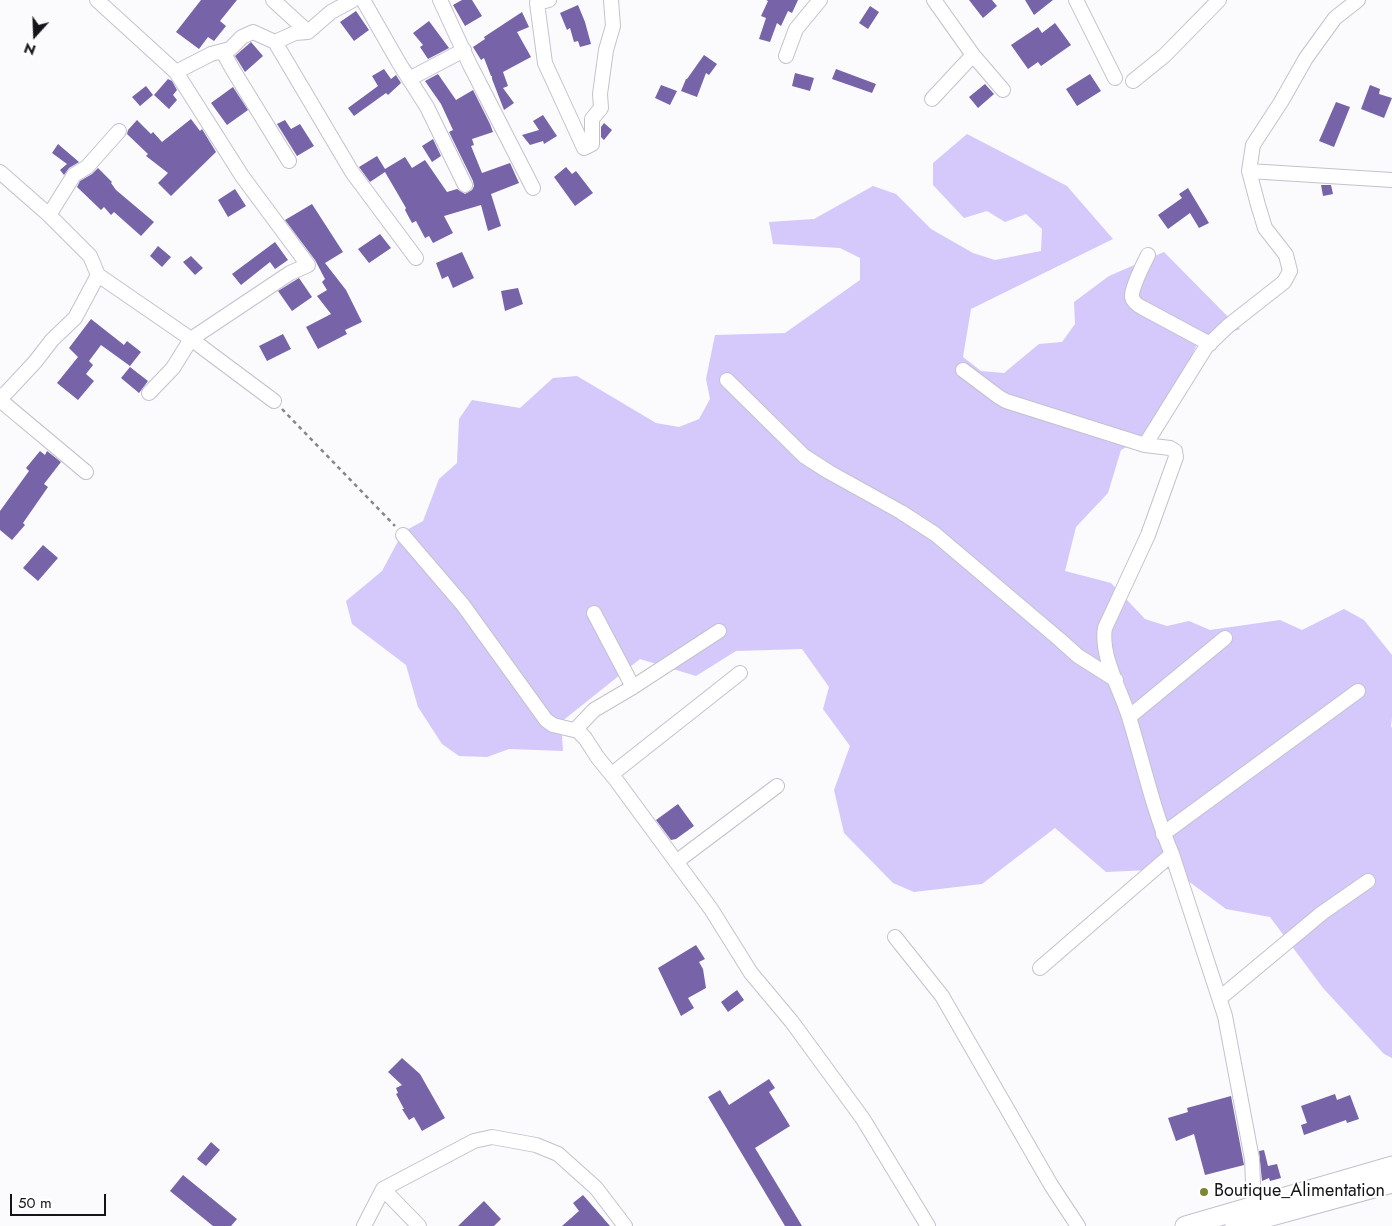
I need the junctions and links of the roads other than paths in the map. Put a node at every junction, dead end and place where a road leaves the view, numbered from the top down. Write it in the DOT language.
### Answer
graph roads {
  1 [pos="97,0"];
  2 [pos="273,0"];
  3 [pos="352,0"];
  4 [pos="363,0"];
  5 [pos="440,0"];
  6 [pos="549,0"];
  7 [pos="611,0"];
  8 [pos="820,0"];
  9 [pos="934,0"];
  10 [pos="1076,0"];
  11 [pos="1220,0"];
  12 [pos="1358,0"];
  13 [pos="308,32"];
  14 [pos="275,42"];
  15 [pos="464,50"];
  16 [pos="223,52"];
  17 [pos="973,55"];
  18 [pos="786,56"];
  19 [pos="176,72"];
  20 [pos="1115,78"];
  21 [pos="409,79"];
  22 [pos="1133,81"];
  23 [pos="1003,90"];
  24 [pos="932,99"];
  25 [pos="118,130"];
  26 [pos="289,161"];
  27 [pos="1249,171"];
  28 [pos="0,172"];
  29 [pos="1392,180"];
  30 [pos="464,185"];
  31 [pos="533,188"];
  32 [pos="49,215"];
  33 [pos="1148,255"];
  34 [pos="416,258"];
  35 [pos="98,275"];
  36 [pos="191,339"];
  37 [pos="1210,344"];
  38 [pos="963,370"];
  39 [pos="727,380"];
  40 [pos="149,393"];
  41 [pos="0,399"];
  42 [pos="274,401"];
  43 [pos="1145,445"];
  44 [pos="86,472"];
  45 [pos="403,534"];
  46 [pos="594,613"];
  47 [pos="719,631"];
  48 [pos="1225,638"];
  49 [pos="740,672"];
  50 [pos="1116,680"];
  51 [pos="633,687"];
  52 [pos="1358,691"];
  53 [pos="1129,717"];
  54 [pos="574,730"];
  55 [pos="612,774"];
  56 [pos="777,786"];
  57 [pos="1164,834"];
  58 [pos="1172,854"];
  59 [pos="676,862"];
  60 [pos="1368,881"];
  61 [pos="895,937"];
  62 [pos="1040,968"];
  63 [pos="1220,998"];
  64 [pos="1392,1166"];
  65 [pos="1392,1183"];
  66 [pos="383,1189"];
  67 [pos="1254,1207"];
  68 [pos="364,1226"];
  69 [pos="419,1226"];
  70 [pos="625,1226"];
  71 [pos="928,1226"];
  72 [pos="1078,1226"];
  73 [pos="1186,1226"];
  74 [pos="1234,1226"];
  1 -- 19 [label="street"];
  2 -- 13 [label="street"];
  3 -- 13 [label="street"];
  4 -- 21 [label="street"];
  5 -- 15 [label="street"];
  6 -- 7 [label="street"];
  8 -- 18 [label="street"];
  9 -- 17 [label="street"];
  10 -- 20 [label="street"];
  11 -- 22 [label="street"];
  12 -- 27 [label="street"];
  13 -- 14 [label="street"];
  14 -- 16 [label="street"];
  14 -- 34 [label="street"];
  15 -- 21 [label="street"];
  15 -- 31 [label="street"];
  16 -- 19 [label="street"];
  16 -- 26 [label="street"];
  17 -- 23 [label="street"];
  17 -- 24 [label="street"];
  19 -- 36 [label="street"];
  21 -- 30 [label="street"];
  25 -- 32 [label="street"];
  27 -- 29 [label="street"];
  27 -- 37 [label="street"];
  28 -- 32 [label="street"];
  32 -- 35 [label="street"];
  33 -- 37 [label="street"];
  35 -- 36 [label="street"];
  35 -- 41 [label="street"];
  36 -- 40 [label="street"];
  36 -- 42 [label="street"];
  37 -- 43 [label="street"];
  38 -- 43 [label="street"];
  39 -- 50 [label="street"];
  41 -- 44 [label="street"];
  43 -- 50 [label="street"];
  45 -- 54 [label="street"];
  46 -- 51 [label="street"];
  47 -- 51 [label="street"];
  48 -- 53 [label="street"];
  49 -- 55 [label="street"];
  50 -- 53 [label="street"];
  51 -- 54 [label="street"];
  52 -- 57 [label="street"];
  53 -- 57 [label="street"];
  54 -- 55 [label="street"];
  55 -- 59 [label="street"];
  56 -- 59 [label="street"];
  57 -- 58 [label="street"];
  58 -- 62 [label="street"];
  58 -- 63 [label="street"];
  59 -- 71 [label="street"];
  60 -- 63 [label="street"];
  61 -- 72 [label="street"];
  63 -- 67 [label="street"];
  64 -- 67 [label="main road"];
  65 -- 74 [label="main road"];
  66 -- 68 [label="street"];
  66 -- 69 [label="street"];
  66 -- 70 [label="street"];
  67 -- 73 [label="main road"];
}
